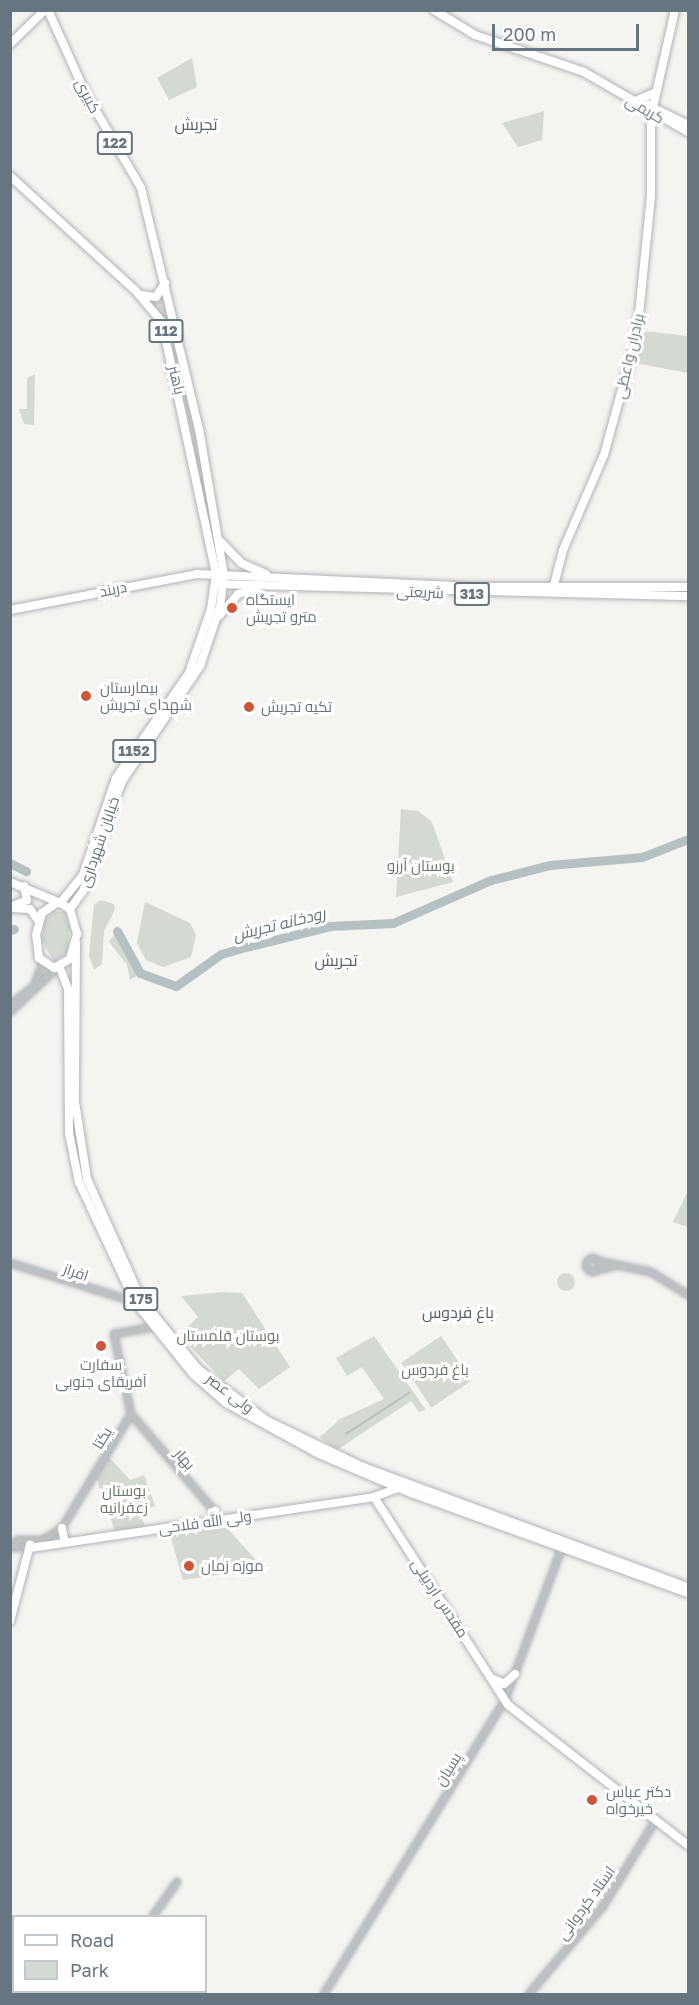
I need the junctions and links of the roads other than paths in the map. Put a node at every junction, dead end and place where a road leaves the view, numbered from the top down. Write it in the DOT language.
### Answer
graph roads {
  1 [pos="47,10"];
  2 [pos="434,10"];
  3 [pos="675,10"];
  4 [pos="10,44"];
  5 [pos="603,82"];
  6 [pos="656,92"];
  7 [pos="638,100"];
  8 [pos="652,110"];
  9 [pos="688,125"];
  10 [pos="688,132"];
  11 [pos="10,176"];
  12 [pos="165,282"];
  13 [pos="135,290"];
  14 [pos="217,536"];
  15 [pos="220,574"];
  16 [pos="257,576"];
  17 [pos="273,577"];
  18 [pos="219,584"];
  19 [pos="256,586"];
  20 [pos="268,587"];
  21 [pos="688,587"];
  22 [pos="553,589"];
  23 [pos="688,596"];
  24 [pos="10,610"];
  25 [pos="216,619"];
  26 [pos="10,882"];
  27 [pos="24,886"];
  28 [pos="59,903"];
  29 [pos="10,907"];
  30 [pos="70,909"];
  31 [pos="38,920"];
  32 [pos="76,943"];
  33 [pos="43,963"];
  34 [pos="59,968"];
  35 [pos="10,1005"];
  36 [pos="10,1012"];
  37 [pos="598,1261"];
  38 [pos="10,1263"];
  39 [pos="620,1265"];
  40 [pos="598,1270"];
  41 [pos="688,1295"];
  42 [pos="135,1302"];
  43 [pos="152,1327"];
  44 [pos="130,1414"];
  45 [pos="400,1485"];
  46 [pos="374,1497"];
  47 [pos="214,1511"];
  48 [pos="222,1520"];
  49 [pos="209,1522"];
  50 [pos="62,1528"];
  51 [pos="44,1540"];
  52 [pos="564,1542"];
  53 [pos="65,1543"];
  54 [pos="27,1547"];
  55 [pos="10,1548"];
  56 [pos="688,1587"];
  57 [pos="688,1593"];
  58 [pos="10,1601"];
  59 [pos="10,1621"];
  60 [pos="515,1674"];
  61 [pos="492,1678"];
  62 [pos="505,1700"];
  63 [pos="545,1732"];
  64 [pos="656,1820"];
  65 [pos="688,1839"];
  66 [pos="688,1845"];
  67 [pos="177,1882"];
  68 [pos="154,1915"];
  69 [pos="324,1995"];
  70 [pos="529,1995"];
  1 -- 4 [label="main road"];
  1 -- 12 [label="main road, کبیری / 122"];
  2 -- 5 [label="main road, کریمی"];
  3 -- 6 [label="main road, برادران واعظی"];
  5 -- 7 [label="main road, کریمی"];
  5 -- 8 [label="main road, کریمی"];
  6 -- 7 [label="main road"];
  6 -- 8 [label="main road, برادران واعظی"];
  7 -- 8 [label="main road, کریمی"];
  8 -- 9 [label="main road, کریمی"];
  8 -- 10 [label="main road, کریمی"];
  8 -- 22 [label="main road, برادران واعظی"];
  11 -- 13 [label="main road, باهنر / 112"];
  12 -- 13 [label="main road"];
  12 -- 14 [label="main road, باهنر / 112"];
  13 -- 15 [label="main road, باهنر / 112"];
  14 -- 15 [label="main road, باهنر / 112"];
  14 -- 17 [label="main road"];
  15 -- 16 [label="main road, شریعتی / 313"];
  15 -- 18 [label="main road, 1152"];
  15 -- 24 [label="main road, دربند"];
  16 -- 17 [label="main road, شریعتی / 313"];
  16 -- 19 [label="main road"];
  17 -- 22 [label="main road, شریعتی / 313"];
  18 -- 19 [label="main road, شریعتی / 313"];
  18 -- 25 [label="main road, خیابان شهرداری / 1152"];
  18 -- 28 [label="main road, خیابان شهرداری / 1152"];
  19 -- 20 [label="main road, شریعتی / 313"];
  20 -- 23 [label="main road, شریعتی / 313"];
  20 -- 25 [label="main road"];
  21 -- 22 [label="main road, شریعتی / 313"];
  25 -- 30 [label="main road, خیابان شهرداری / 1152"];
  26 -- 27 [label="main road"];
  27 -- 28 [label="main road"];
  27 -- 29 [label="main road"];
  28 -- 30 [label="main road"];
  28 -- 31 [label="main road, خیابان شهرداری"];
  29 -- 31 [label="main road"];
  30 -- 32 [label="main road, ولی عصر"];
  31 -- 33 [label="main road"];
  32 -- 34 [label="main road"];
  32 -- 45 [label="main road, ولی عصر / 175"];
  33 -- 34 [label="main road"];
  33 -- 35 [label="street"];
  34 -- 36 [label="street"];
  34 -- 42 [label="main road, ولی عصر / 175"];
  37 -- 39 [label="street"];
  37 -- 40 [label="street"];
  37 -- 40 [label="street"];
  38 -- 42 [label="street, افراز"];
  39 -- 40 [label="street"];
  39 -- 41 [label="street"];
  42 -- 43 [label="main road, ولی عصر / 175"];
  43 -- 44 [label="street"];
  43 -- 45 [label="main road, ولی عصر / 175"];
  44 -- 47 [label="street, بهار"];
  44 -- 50 [label="street, یکتا"];
  45 -- 46 [label="main road, ولی‌ الله فلاحی"];
  45 -- 52 [label="main road, ولی عصر / 175"];
  45 -- 57 [label="main road, ولی عصر / 175"];
  46 -- 48 [label="main road, ولی‌ الله فلاحی"];
  46 -- 61 [label="main road, مقدس اردبیلی"];
  47 -- 48 [label="street, بهار"];
  47 -- 49 [label="main road"];
  48 -- 49 [label="main road, ولی‌ الله فلاحی"];
  49 -- 53 [label="main road, ولی‌ الله فلاحی"];
  50 -- 51 [label="street, یکتا"];
  50 -- 53 [label="main road"];
  51 -- 54 [label="street, یکتا"];
  51 -- 55 [label="street"];
  52 -- 56 [label="main road, ولی عصر / 175"];
  52 -- 60 [label="street, پسیان"];
  53 -- 54 [label="main road, ولی‌ الله فلاحی"];
  54 -- 55 [label="street, یکتا"];
  54 -- 58 [label="main road"];
  54 -- 59 [label="main road"];
  60 -- 61 [label="main road"];
  60 -- 62 [label="street, پسیان"];
  61 -- 62 [label="main road, مقدس اردبیلی"];
  62 -- 63 [label="main road, مقدس اردبیلی"];
  62 -- 69 [label="street, پسیان"];
  63 -- 64 [label="main road, مقدس اردبیلی"];
  63 -- 65 [label="main road, مقدس اردبیلی"];
  64 -- 66 [label="main road, مقدس اردبیلی"];
  64 -- 70 [label="street, استاد کردوانی"];
  67 -- 68 [label="street"];
}
